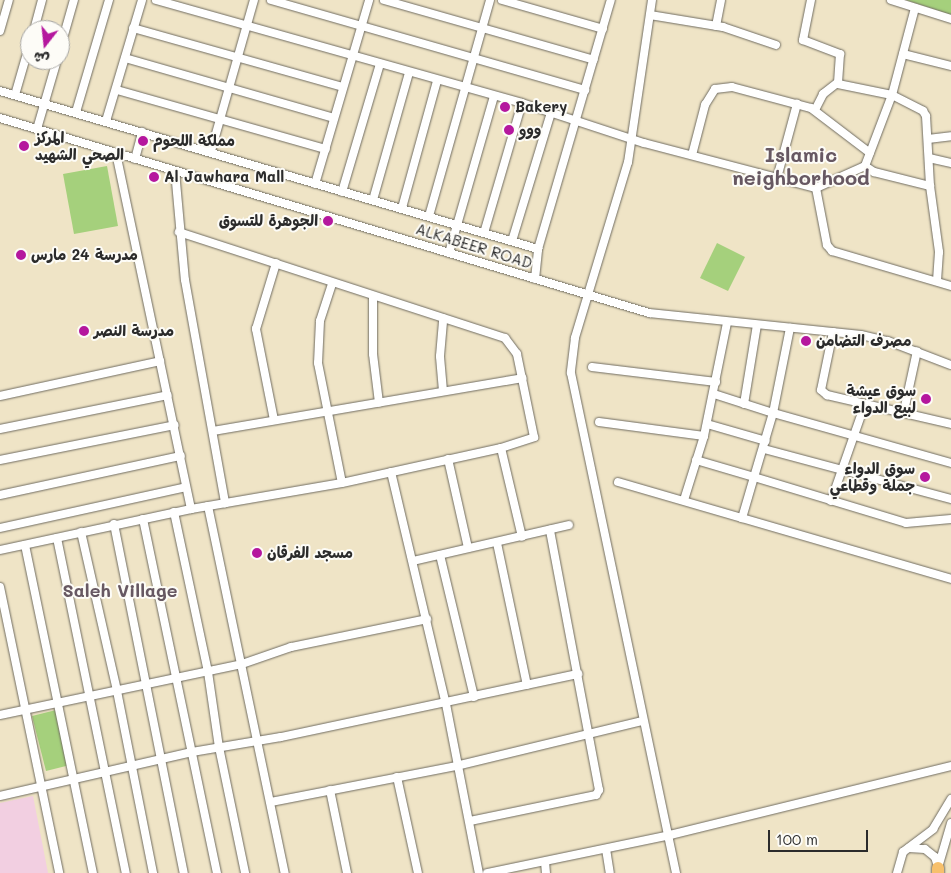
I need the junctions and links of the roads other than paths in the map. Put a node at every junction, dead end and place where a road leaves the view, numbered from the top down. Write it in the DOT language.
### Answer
graph roads {
  1 [pos="10,0"];
  2 [pos="42,0"];
  3 [pos="74,0"];
  4 [pos="109,0"];
  5 [pos="142,0"];
  6 [pos="156,0"];
  7 [pos="254,0"];
  8 [pos="271,0"];
  9 [pos="369,0"];
  10 [pos="384,0"];
  11 [pos="490,0"];
  12 [pos="502,0"];
  13 [pos="611,0"];
  14 [pos="652,0"];
  15 [pos="721,0"];
  16 [pos="811,0"];
  17 [pos="891,0"];
  18 [pos="915,8"];
  19 [pos="650,15"];
  20 [pos="951,19"];
  21 [pos="37,20"];
  22 [pos="68,20"];
  23 [pos="247,26"];
  24 [pos="362,26"];
  25 [pos="716,26"];
  26 [pos="133,28"];
  27 [pos="483,28"];
  28 [pos="603,29"];
  29 [pos="0,31"];
  30 [pos="776,44"];
  31 [pos="903,54"];
  32 [pos="351,55"];
  33 [pos="125,58"];
  34 [pos="238,58"];
  35 [pos="475,58"];
  36 [pos="594,60"];
  37 [pos="380,64"];
  38 [pos="951,66"];
  39 [pos="23,70"];
  40 [pos="54,70"];
  41 [pos="409,73"];
  42 [pos="437,81"];
  43 [pos="837,82"];
  44 [pos="342,87"];
  45 [pos="467,88"];
  46 [pos="229,89"];
  47 [pos="116,90"];
  48 [pos="585,90"];
  49 [pos="0,91"];
  50 [pos="16,95"];
  51 [pos="892,95"];
  52 [pos="494,96"];
  53 [pos="44,103"];
  54 [pos="522,103"];
  55 [pos="797,104"];
  56 [pos="815,110"];
  57 [pos="76,112"];
  58 [pos="551,112"];
  59 [pos="0,118"];
  60 [pos="334,118"];
  61 [pos="221,119"];
  62 [pos="576,120"];
  63 [pos="106,121"];
  64 [pos="37,129"];
  65 [pos="142,132"];
  66 [pos="951,136"];
  67 [pos="632,139"];
  68 [pos="928,139"];
  69 [pos="326,150"];
  70 [pos="211,151"];
  71 [pos="870,152"];
  72 [pos="116,153"];
  73 [pos="692,155"];
  74 [pos="929,158"];
  75 [pos="135,159"];
  76 [pos="951,163"];
  77 [pos="865,166"];
  78 [pos="176,171"];
  79 [pos="777,178"];
  80 [pos="315,184"];
  81 [pos="930,186"];
  82 [pos="816,188"];
  83 [pos="342,192"];
  84 [pos="373,200"];
  85 [pos="402,208"];
  86 [pos="429,216"];
  87 [pos="457,225"];
  88 [pos="179,232"];
  89 [pos="484,233"];
  90 [pos="512,241"];
  91 [pos="538,249"];
  92 [pos="449,253"];
  93 [pos="276,263"];
  94 [pos="535,279"];
  95 [pos="937,281"];
  96 [pos="332,284"];
  97 [pos="951,286"];
  98 [pos="589,295"];
  99 [pos="373,298"];
  100 [pos="443,318"];
  101 [pos="727,323"];
  102 [pos="758,325"];
  103 [pos="790,328"];
  104 [pos="833,332"];
  105 [pos="917,351"];
  106 [pos="160,362"];
  107 [pos="950,366"];
  108 [pos="592,367"];
  109 [pos="523,378"];
  110 [pos="716,382"];
  111 [pos="443,392"];
  112 [pos="714,394"];
  113 [pos="168,395"];
  114 [pos="0,396"];
  115 [pos="379,403"];
  116 [pos="744,404"];
  117 [pos="865,404"];
  118 [pos="328,412"];
  119 [pos="904,412"];
  120 [pos="774,413"];
  121 [pos="274,420"];
  122 [pos="599,422"];
  123 [pos="175,424"];
  124 [pos="707,424"];
  125 [pos="951,424"];
  126 [pos="0,429"];
  127 [pos="213,431"];
  128 [pos="854,434"];
  129 [pos="704,436"];
  130 [pos="765,445"];
  131 [pos="501,448"];
  132 [pos="181,456"];
  133 [pos="0,460"];
  134 [pos="448,460"];
  135 [pos="696,460"];
  136 [pos="951,463"];
  137 [pos="841,469"];
  138 [pos="391,472"];
  139 [pos="754,477"];
  140 [pos="618,482"];
  141 [pos="342,483"];
  142 [pos="186,487"];
  143 [pos="0,495"];
  144 [pos="951,499"];
  145 [pos="684,500"];
  146 [pos="831,501"];
  147 [pos="225,504"];
  148 [pos="208,506"];
  149 [pos="191,509"];
  150 [pos="174,512"];
  151 [pos="742,518"];
  152 [pos="143,519"];
  153 [pos="951,519"];
  154 [pos="114,524"];
  155 [pos="569,525"];
  156 [pos="0,528"];
  157 [pos="550,530"];
  158 [pos="81,532"];
  159 [pos="522,537"];
  160 [pos="57,538"];
  161 [pos="497,543"];
  162 [pos="26,545"];
  163 [pos="468,548"];
  164 [pos="0,550"];
  165 [pos="440,555"];
  166 [pos="413,561"];
  167 [pos="951,579"];
  168 [pos="0,587"];
  169 [pos="427,619"];
  170 [pos="242,664"];
  171 [pos="208,672"];
  172 [pos="578,674"];
  173 [pos="177,678"];
  174 [pos="145,684"];
  175 [pos="527,685"];
  176 [pos="117,691"];
  177 [pos="89,697"];
  178 [pos="474,697"];
  179 [pos="57,704"];
  180 [pos="446,704"];
  181 [pos="25,711"];
  182 [pos="0,715"];
  183 [pos="642,721"];
  184 [pos="590,735"];
  185 [pos="259,740"];
  186 [pos="219,747"];
  187 [pos="192,752"];
  188 [pos="161,759"];
  189 [pos="456,766"];
  190 [pos="951,766"];
  191 [pos="131,767"];
  192 [pos="105,773"];
  193 [pos="397,777"];
  194 [pos="73,780"];
  195 [pos="42,787"];
  196 [pos="330,790"];
  197 [pos="0,796"];
  198 [pos="951,799"];
  199 [pos="271,802"];
  200 [pos="949,807"];
  201 [pos="947,817"];
  202 [pos="470,821"];
  203 [pos="951,824"];
  204 [pos="670,835"];
  205 [pos="951,836"];
  206 [pos="943,841"];
  207 [pos="606,848"];
  208 [pos="909,848"];
  209 [pos="545,862"];
  210 [pos="937,871"];
  211 [pos="59,873"];
  212 [pos="93,873"];
  213 [pos="126,873"];
  214 [pos="153,873"];
  215 [pos="184,873"];
  216 [pos="217,873"];
  217 [pos="245,873"];
  218 [pos="285,873"];
  219 [pos="348,873"];
  220 [pos="418,873"];
  221 [pos="479,873"];
  222 [pos="487,873"];
  223 [pos="546,873"];
  224 [pos="610,873"];
  225 [pos="676,873"];
  226 [pos="897,873"];
  1 -- 29 [label="street"];
  2 -- 21 [label="street"];
  3 -- 22 [label="street"];
  4 -- 57 [label="street"];
  5 -- 26 [label="street"];
  6 -- 23 [label="street"];
  7 -- 23 [label="street"];
  8 -- 24 [label="street"];
  9 -- 24 [label="street"];
  10 -- 27 [label="street"];
  11 -- 27 [label="street"];
  12 -- 28 [label="street"];
  13 -- 28 [label="street"];
  14 -- 19 [label="street"];
  15 -- 25 [label="street"];
  16 -- 43 [label="street"];
  17 -- 18 [label="street"];
  18 -- 20 [label="street"];
  18 -- 31 [label="street"];
  19 -- 25 [label="street"];
  19 -- 67 [label="street"];
  23 -- 32 [label="street"];
  23 -- 34 [label="street"];
  24 -- 32 [label="street"];
  24 -- 35 [label="street"];
  25 -- 30 [label="street"];
  26 -- 33 [label="street"];
  26 -- 34 [label="street"];
  27 -- 35 [label="street"];
  27 -- 36 [label="street"];
  28 -- 36 [label="street"];
  31 -- 38 [label="street"];
  31 -- 51 [label="street"];
  32 -- 37 [label="street"];
  32 -- 44 [label="street"];
  33 -- 46 [label="street"];
  33 -- 47 [label="street"];
  34 -- 44 [label="street"];
  34 -- 46 [label="street"];
  35 -- 45 [label="street"];
  35 -- 48 [label="street"];
  36 -- 48 [label="street"];
  37 -- 41 [label="street"];
  37 -- 83 [label="street"];
  39 -- 50 [label="street"];
  40 -- 53 [label="street"];
  41 -- 42 [label="street"];
  41 -- 84 [label="street"];
  42 -- 45 [label="street"];
  42 -- 85 [label="street"];
  43 -- 51 [label="street"];
  43 -- 56 [label="street"];
  44 -- 60 [label="street"];
  45 -- 52 [label="street"];
  45 -- 86 [label="street"];
  46 -- 60 [label="street"];
  46 -- 61 [label="street"];
  47 -- 61 [label="street"];
  47 -- 63 [label="street"];
  48 -- 62 [label="street"];
  49 -- 50 [label="street"];
  50 -- 53 [label="street"];
  51 -- 68 [label="street"];
  51 -- 71 [label="street"];
  52 -- 54 [label="street"];
  52 -- 87 [label="street"];
  53 -- 57 [label="street"];
  53 -- 64 [label="street"];
  54 -- 58 [label="street"];
  54 -- 89 [label="street"];
  55 -- 56 [label="street"];
  55 -- 73 [label="street"];
  55 -- 79 [label="street"];
  56 -- 71 [label="street"];
  57 -- 63 [label="street"];
  58 -- 62 [label="street"];
  58 -- 90 [label="street"];
  59 -- 64 [label="street, ALKABEER ROAD"];
  60 -- 69 [label="street"];
  61 -- 69 [label="street"];
  61 -- 70 [label="street"];
  62 -- 67 [label="street"];
  62 -- 91 [label="street"];
  63 -- 65 [label="street"];
  64 -- 72 [label="street, ALKABEER ROAD"];
  65 -- 70 [label="street"];
  65 -- 75 [label="street"];
  66 -- 68 [label="street"];
  67 -- 73 [label="street"];
  67 -- 98 [label="street"];
  68 -- 74 [label="street"];
  69 -- 80 [label="street"];
  70 -- 80 [label="street"];
  71 -- 77 [label="street"];
  72 -- 75 [label="street, ALKABEER ROAD"];
  72 -- 106 [label="street"];
  73 -- 79 [label="street"];
  74 -- 76 [label="street"];
  74 -- 81 [label="street"];
  75 -- 78 [label="street, ALKABEER ROAD"];
  77 -- 81 [label="street"];
  77 -- 82 [label="street"];
  78 -- 88 [label="street"];
  78 -- 92 [label="street, ALKABEER ROAD"];
  79 -- 82 [label="street"];
  80 -- 83 [label="street"];
  81 -- 95 [label="street"];
  82 -- 95 [label="street"];
  83 -- 84 [label="street"];
  84 -- 85 [label="street"];
  85 -- 86 [label="street"];
  86 -- 87 [label="street"];
  87 -- 89 [label="street"];
  87 -- 92 [label="street"];
  88 -- 93 [label="street"];
  88 -- 127 [label="street"];
  89 -- 90 [label="street"];
  90 -- 91 [label="street"];
  91 -- 94 [label="street"];
  92 -- 94 [label="street, ALKABEER ROAD"];
  93 -- 96 [label="street"];
  93 -- 121 [label="street"];
  94 -- 98 [label="street, ALKABEER ROAD"];
  95 -- 97 [label="street"];
  96 -- 99 [label="street"];
  96 -- 118 [label="street"];
  98 -- 101 [label="street, ALKABEER ROAD"];
  98 -- 183 [label="street"];
  99 -- 100 [label="street"];
  99 -- 115 [label="street"];
  100 -- 109 [label="street"];
  100 -- 111 [label="street"];
  101 -- 102 [label="street, ALKABEER ROAD"];
  101 -- 110 [label="street"];
  102 -- 103 [label="street, ALKABEER ROAD"];
  102 -- 116 [label="street"];
  103 -- 104 [label="street, ALKABEER ROAD"];
  103 -- 120 [label="street"];
  104 -- 105 [label="street, ALKABEER ROAD"];
  104 -- 117 [label="street"];
  105 -- 107 [label="street, ALKABEER ROAD"];
  105 -- 119 [label="street"];
  106 -- 113 [label="street"];
  106 -- 114 [label="street"];
  108 -- 110 [label="street"];
  109 -- 111 [label="street"];
  109 -- 131 [label="street"];
  110 -- 112 [label="street"];
  111 -- 115 [label="street"];
  112 -- 116 [label="street"];
  112 -- 124 [label="street"];
  113 -- 123 [label="street"];
  113 -- 126 [label="street"];
  115 -- 118 [label="street"];
  116 -- 120 [label="street"];
  117 -- 119 [label="street"];
  117 -- 128 [label="street"];
  118 -- 121 [label="street"];
  118 -- 141 [label="street"];
  119 -- 125 [label="street"];
  120 -- 128 [label="street"];
  120 -- 130 [label="street"];
  121 -- 127 [label="street"];
  122 -- 129 [label="street"];
  123 -- 132 [label="street"];
  123 -- 133 [label="street"];
  124 -- 129 [label="street"];
  124 -- 130 [label="street"];
  127 -- 147 [label="street"];
  128 -- 136 [label="street"];
  128 -- 137 [label="street"];
  129 -- 135 [label="street"];
  130 -- 137 [label="street"];
  130 -- 139 [label="street"];
  131 -- 134 [label="street"];
  131 -- 159 [label="street"];
  132 -- 142 [label="street"];
  132 -- 143 [label="street"];
  134 -- 138 [label="street"];
  134 -- 163 [label="street"];
  135 -- 139 [label="street"];
  135 -- 145 [label="street"];
  137 -- 144 [label="street"];
  137 -- 146 [label="street"];
  138 -- 141 [label="street"];
  138 -- 166 [label="street"];
  139 -- 146 [label="street"];
  139 -- 151 [label="street"];
  140 -- 145 [label="street"];
  141 -- 147 [label="street"];
  142 -- 149 [label="street"];
  142 -- 156 [label="street"];
  145 -- 151 [label="street"];
  146 -- 153 [label="street"];
  147 -- 148 [label="street"];
  148 -- 149 [label="street"];
  148 -- 170 [label="street"];
  149 -- 150 [label="street"];
  150 -- 152 [label="street"];
  150 -- 171 [label="street"];
  151 -- 167 [label="street"];
  152 -- 154 [label="street"];
  152 -- 173 [label="street"];
  154 -- 158 [label="street"];
  154 -- 174 [label="street"];
  155 -- 157 [label="street"];
  157 -- 159 [label="street"];
  157 -- 172 [label="street"];
  158 -- 160 [label="street"];
  158 -- 176 [label="street"];
  159 -- 161 [label="street"];
  160 -- 162 [label="street"];
  160 -- 177 [label="street"];
  161 -- 163 [label="street"];
  161 -- 175 [label="street"];
  162 -- 164 [label="street"];
  162 -- 179 [label="street"];
  163 -- 165 [label="street"];
  165 -- 166 [label="street"];
  165 -- 178 [label="street"];
  166 -- 169 [label="street"];
  168 -- 181 [label="street"];
  169 -- 170 [label="street"];
  169 -- 180 [label="street"];
  170 -- 171 [label="street"];
  170 -- 185 [label="street"];
  171 -- 173 [label="street"];
  171 -- 186 [label="street"];
  172 -- 175 [label="street"];
  172 -- 184 [label="street"];
  173 -- 174 [label="street"];
  173 -- 187 [label="street"];
  174 -- 176 [label="street"];
  174 -- 188 [label="street"];
  175 -- 178 [label="street"];
  176 -- 177 [label="street"];
  176 -- 191 [label="street"];
  177 -- 179 [label="street"];
  177 -- 192 [label="street"];
  178 -- 180 [label="street"];
  179 -- 181 [label="street"];
  179 -- 194 [label="street"];
  180 -- 185 [label="street"];
  180 -- 189 [label="street"];
  181 -- 182 [label="street"];
  181 -- 195 [label="street"];
  183 -- 184 [label="street"];
  183 -- 204 [label="street"];
  184 -- 189 [label="street"];
  184 -- 202 [label="street"];
  185 -- 186 [label="street"];
  185 -- 199 [label="street"];
  186 -- 187 [label="street"];
  186 -- 217 [label="street"];
  187 -- 188 [label="street"];
  187 -- 216 [label="street"];
  188 -- 191 [label="street"];
  188 -- 215 [label="street"];
  189 -- 193 [label="street"];
  189 -- 202 [label="street"];
  190 -- 204 [label="street"];
  191 -- 192 [label="street"];
  191 -- 214 [label="street"];
  192 -- 194 [label="street"];
  192 -- 213 [label="street"];
  193 -- 196 [label="street"];
  193 -- 220 [label="street"];
  194 -- 195 [label="street"];
  194 -- 212 [label="street"];
  195 -- 197 [label="street"];
  195 -- 211 [label="street"];
  196 -- 199 [label="street"];
  196 -- 219 [label="street"];
  198 -- 200 [label="street"];
  199 -- 218 [label="street"];
  200 -- 201 [label="street"];
  201 -- 208 [label="street"];
  202 -- 221 [label="street"];
  203 -- 206 [label="street"];
  204 -- 207 [label="street"];
  204 -- 225 [label="street"];
  205 -- 206 [label="street"];
  206 -- 210 [label="street"];
  207 -- 209 [label="street"];
  207 -- 224 [label="street"];
  208 -- 210 [label="street"];
  208 -- 226 [label="street"];
  209 -- 222 [label="street"];
  209 -- 223 [label="street"];
}
